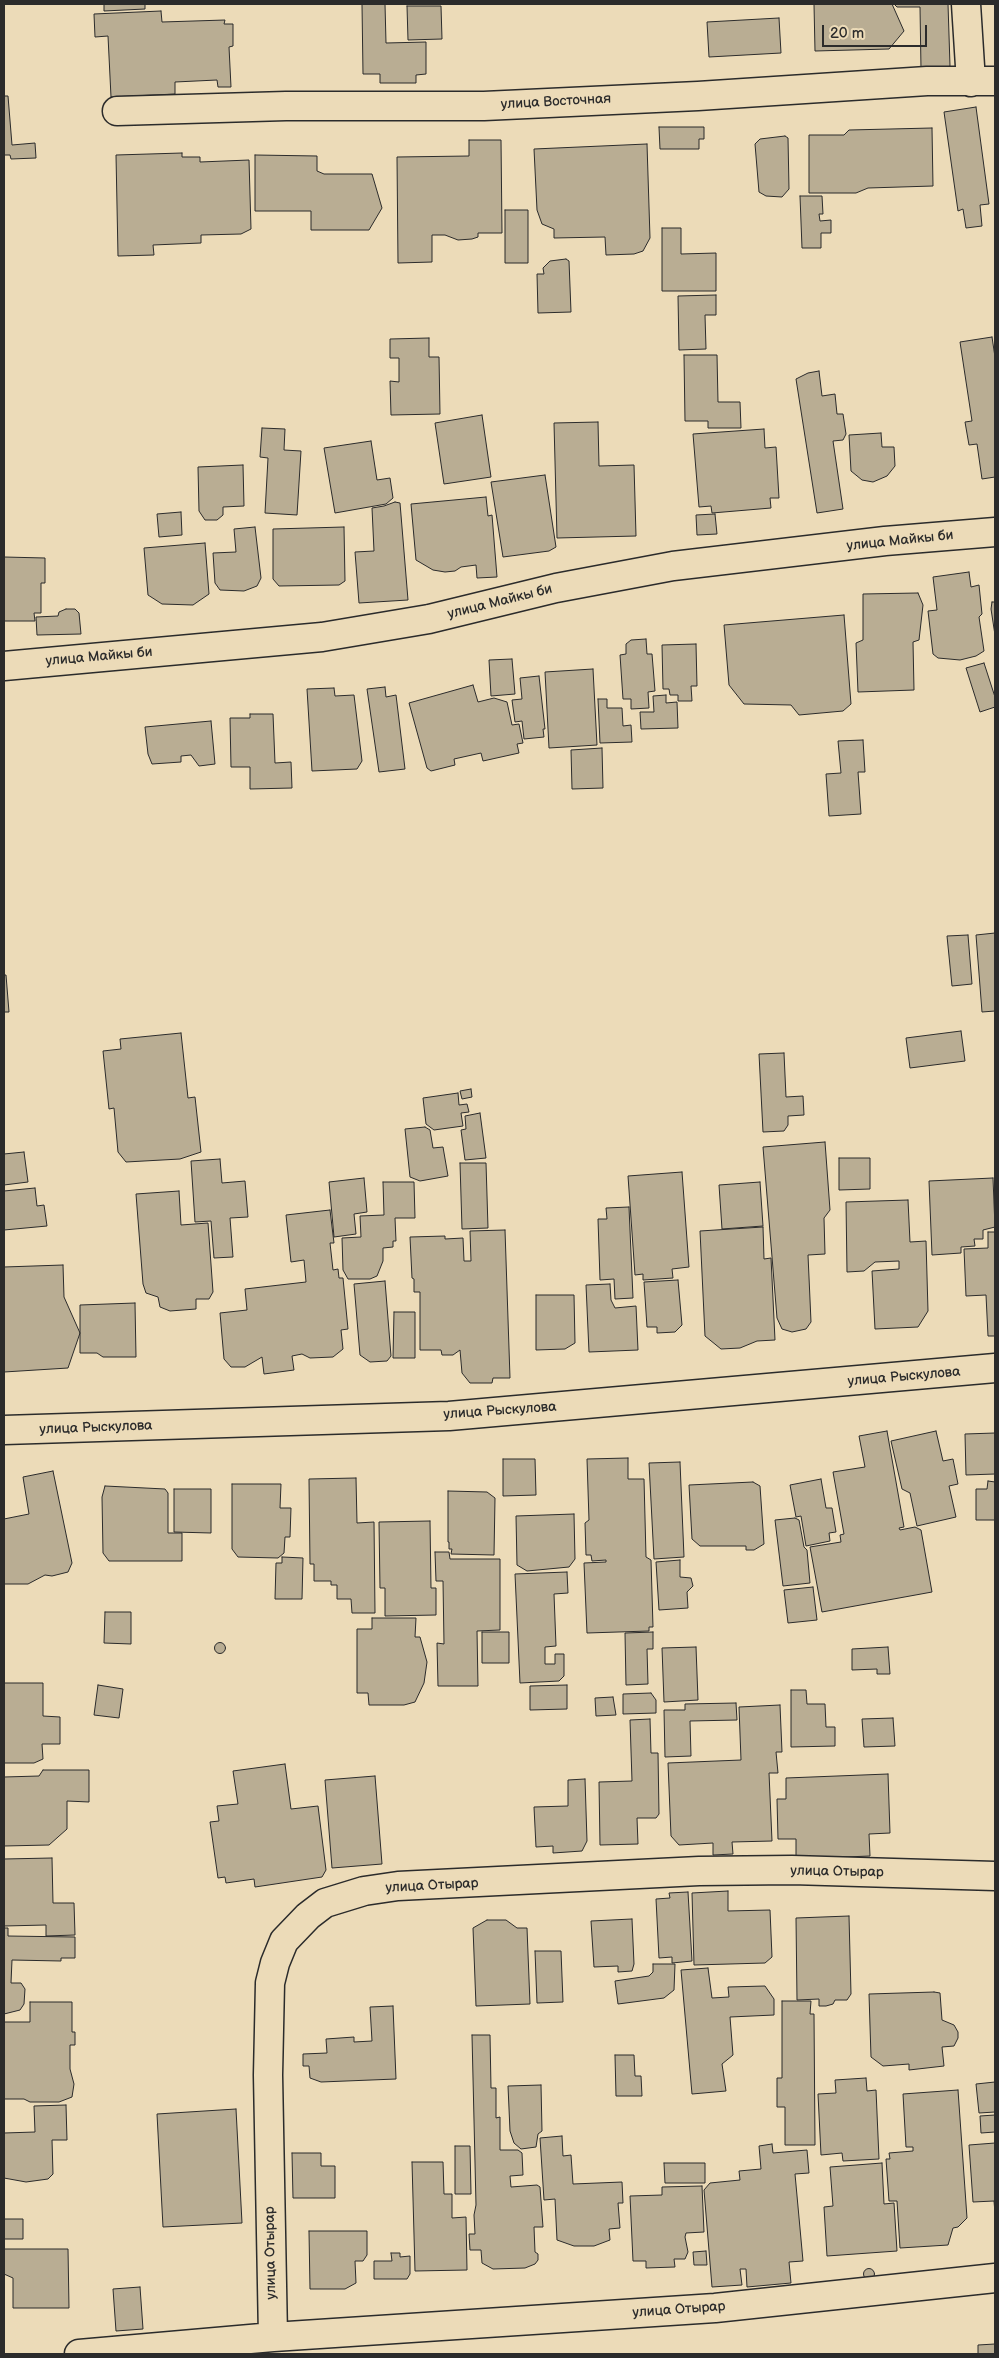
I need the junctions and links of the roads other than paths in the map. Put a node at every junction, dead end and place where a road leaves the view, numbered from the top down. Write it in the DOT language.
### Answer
graph roads {
  1 [pos="966,4"];
  2 [pos="983,82"];
  3 [pos="117,111"];
  4 [pos="995,532"];
  5 [pos="4,666"];
  6 [pos="995,1368"];
  7 [pos="4,1430"];
  8 [pos="995,1876"];
  9 [pos="995,2278"];
  10 [pos="273,2337"];
  11 [pos="79,2354"];
  1 -- 2 [label="street"];
  2 -- 3 [label="street, улица Восточная"];
  4 -- 5 [label="street, улица Майкы би"];
  6 -- 7 [label="street, улица Рыскулова"];
  8 -- 10 [label="street, улица Отырар"];
  9 -- 10 [label="street, улица Отырар"];
  10 -- 11 [label="street, улица Отырар"];
}
